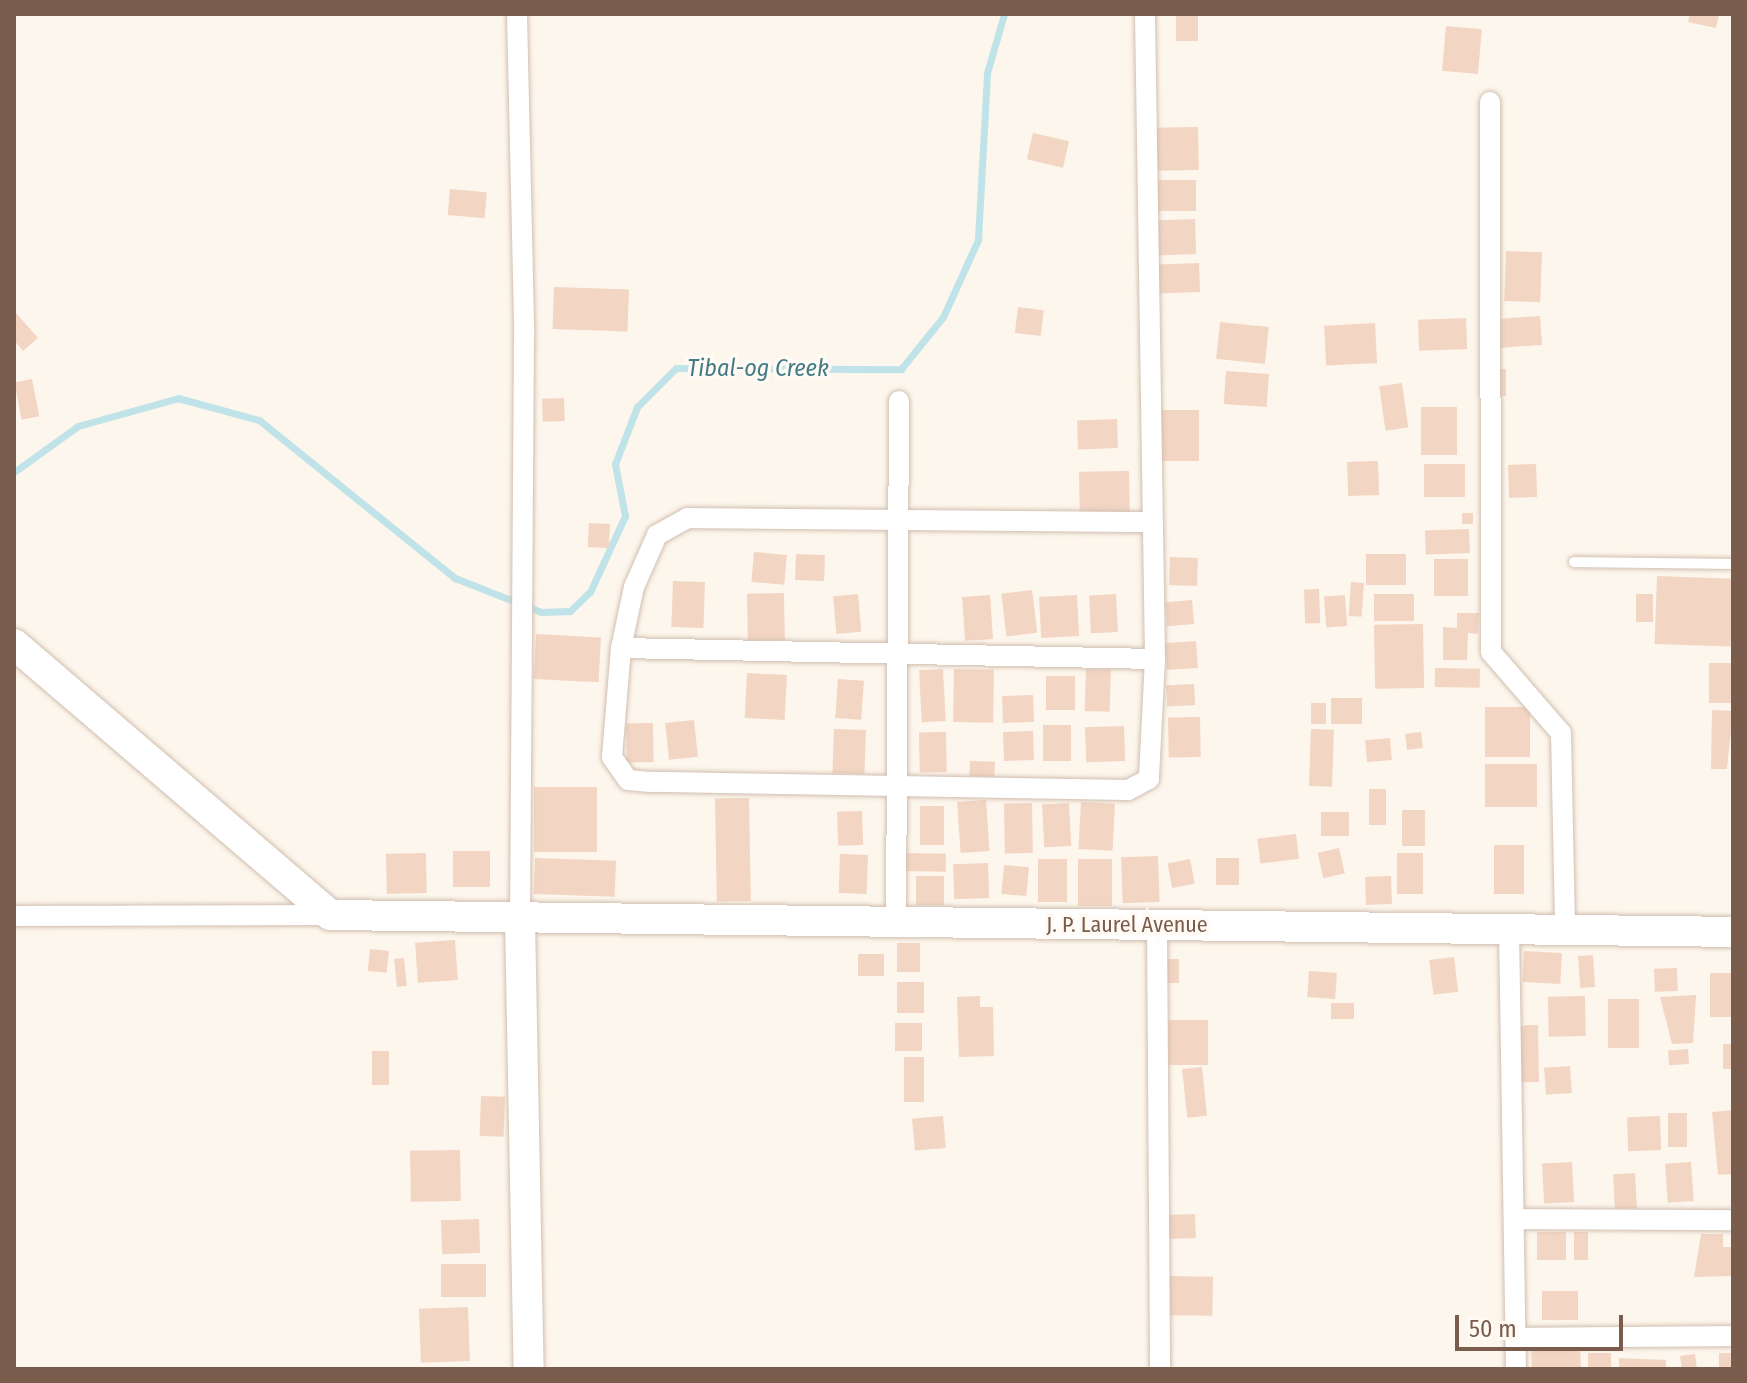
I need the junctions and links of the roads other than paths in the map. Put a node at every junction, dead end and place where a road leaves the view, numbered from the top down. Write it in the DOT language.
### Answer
graph roads {
  1 [pos="517,14"];
  2 [pos="1145,14"];
  3 [pos="1490,102"];
  4 [pos="899,401"];
  5 [pos="900,519"];
  6 [pos="1152,522"];
  7 [pos="1574,562"];
  8 [pos="1733,564"];
  9 [pos="14,644"];
  10 [pos="621,648"];
  11 [pos="901,655"];
  12 [pos="1155,659"];
  13 [pos="897,783"];
  14 [pos="330,915"];
  15 [pos="14,916"];
  16 [pos="520,920"];
  17 [pos="896,924"];
  18 [pos="1157,926"];
  19 [pos="1509,928"];
  20 [pos="1565,929"];
  21 [pos="1733,932"];
  22 [pos="1514,1219"];
  23 [pos="1733,1220"];
  24 [pos="1733,1336"];
  25 [pos="1515,1338"];
  26 [pos="529,1369"];
  27 [pos="1160,1369"];
  28 [pos="1516,1369"];
  1 -- 16 [label="street"];
  2 -- 6 [label="street"];
  3 -- 20 [label="street"];
  4 -- 5 [label="street"];
  5 -- 6 [label="street"];
  5 -- 10 [label="street"];
  5 -- 11 [label="street"];
  6 -- 12 [label="street"];
  7 -- 8 [label="lane"];
  9 -- 14 [label="street"];
  10 -- 11 [label="street"];
  10 -- 13 [label="street"];
  11 -- 12 [label="street"];
  11 -- 13 [label="street"];
  12 -- 13 [label="street"];
  13 -- 17 [label="street"];
  14 -- 15 [label="street"];
  14 -- 16 [label="street, J. P. Laurel Avenue"];
  16 -- 17 [label="street, J. P. Laurel Avenue"];
  16 -- 26 [label="street"];
  17 -- 18 [label="street, J. P. Laurel Avenue"];
  18 -- 19 [label="street, J. P. Laurel Avenue"];
  18 -- 27 [label="street"];
  19 -- 20 [label="street, J. P. Laurel Avenue"];
  19 -- 22 [label="street"];
  20 -- 21 [label="street, J. P. Laurel Avenue"];
  22 -- 23 [label="street"];
  22 -- 25 [label="street"];
  24 -- 25 [label="street"];
  25 -- 28 [label="street"];
}
